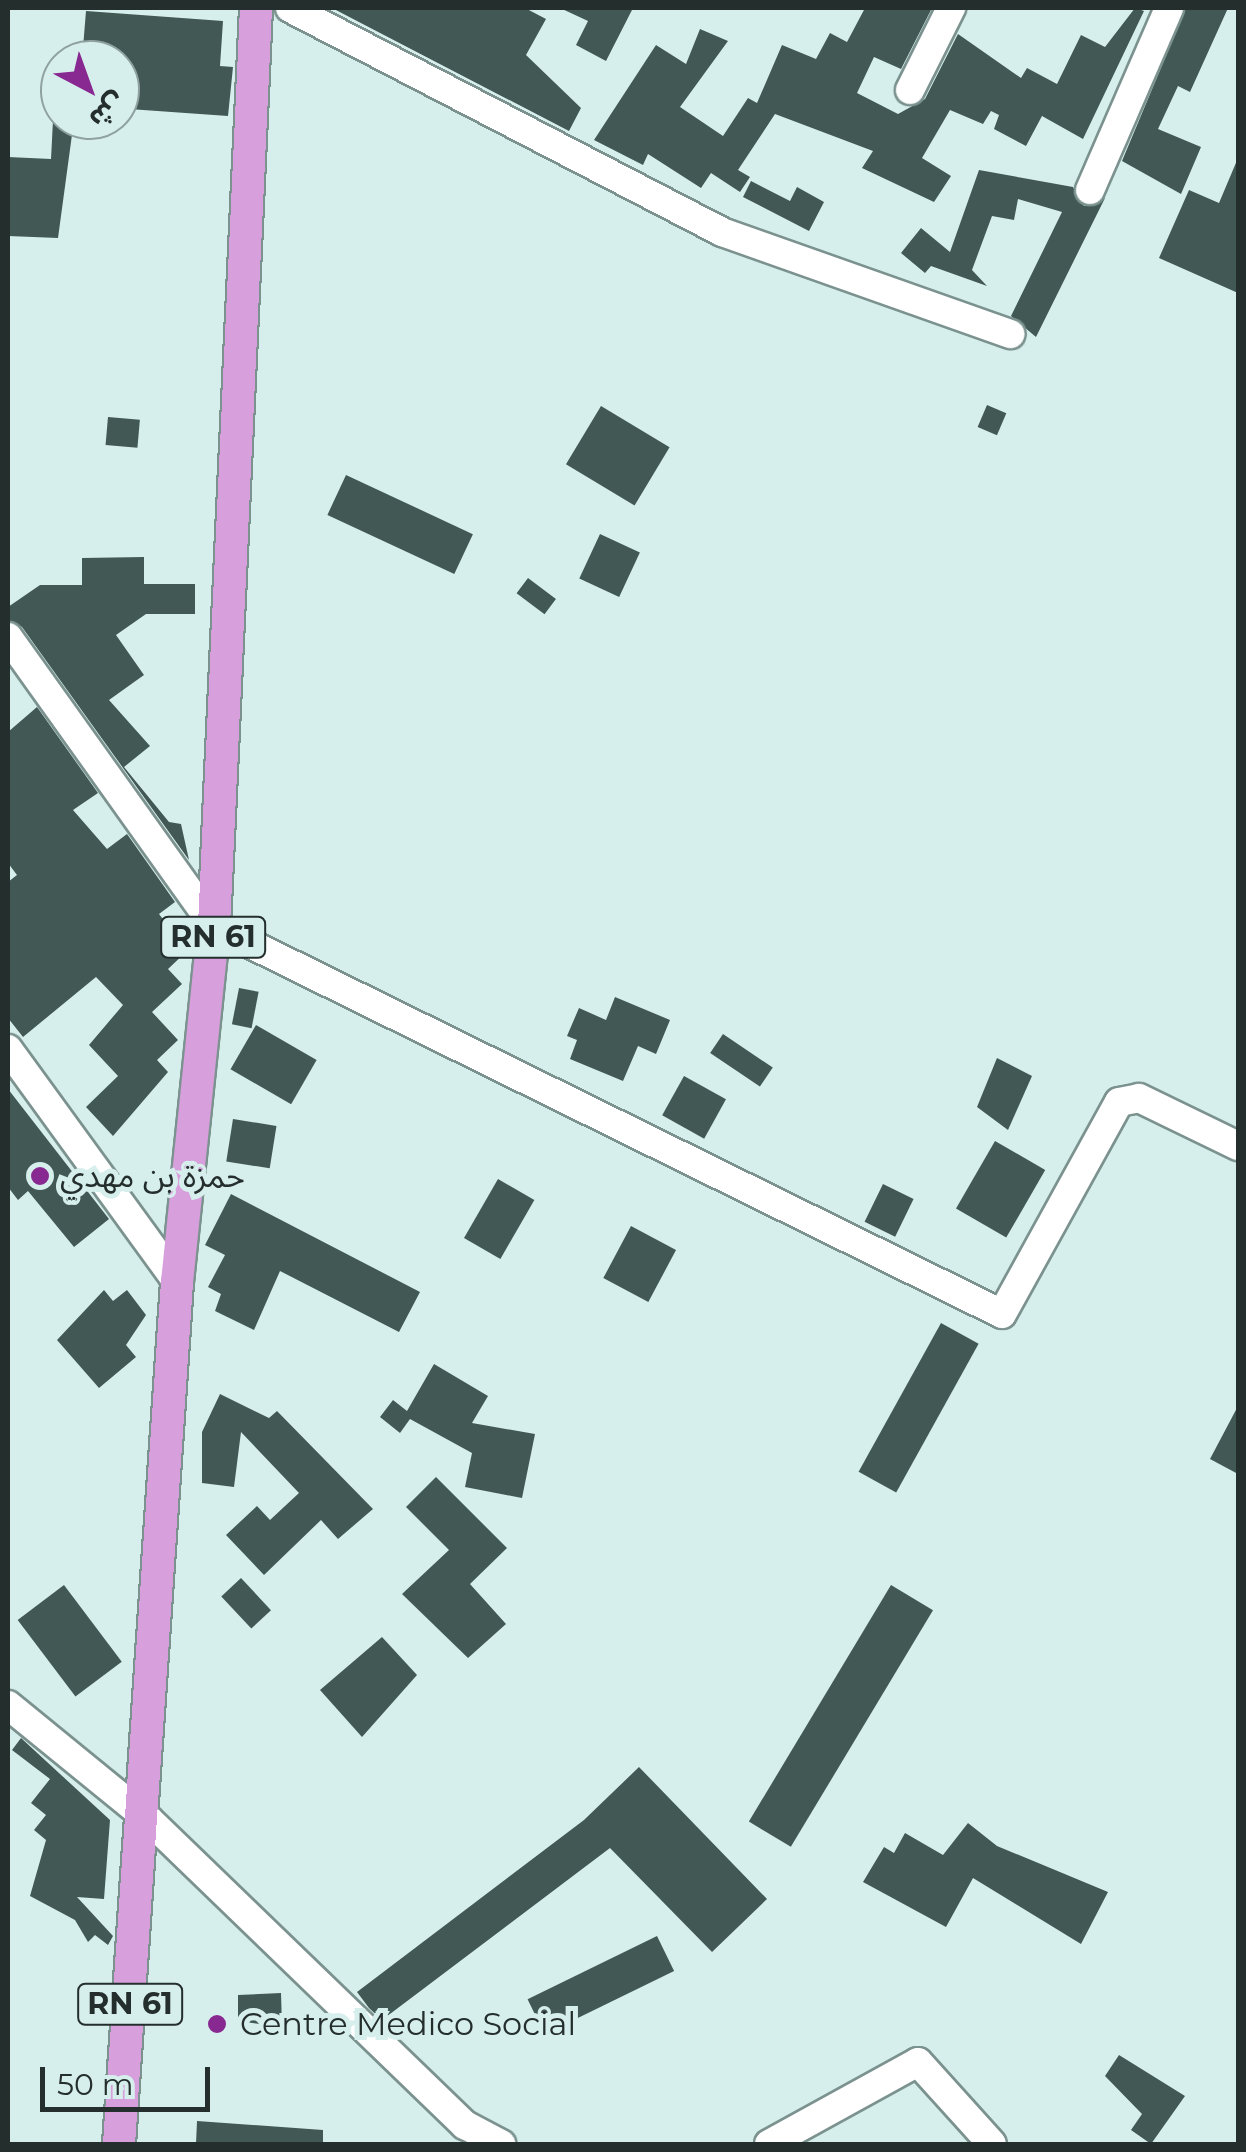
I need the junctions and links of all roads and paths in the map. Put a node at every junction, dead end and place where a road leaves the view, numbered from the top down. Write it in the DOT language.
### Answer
graph roads {
  1 [pos="256,8"];
  2 [pos="290,8"];
  3 [pos="951,8"];
  4 [pos="1168,8"];
  5 [pos="910,90"];
  6 [pos="1090,190"];
  7 [pos="1010,334"];
  8 [pos="8,637"];
  9 [pos="214,926"];
  10 [pos="8,1048"];
  11 [pos="1238,1146"];
  12 [pos="177,1282"];
  13 [pos="8,1705"];
  14 [pos="148,1819"];
  15 [pos="119,2144"];
  16 [pos="501,2144"];
  17 [pos="769,2144"];
  18 [pos="992,2144"];
  1 -- 9 [label="main road, RN 61"];
  2 -- 7 [label="street"];
  3 -- 5 [label="street"];
  4 -- 6 [label="street"];
  8 -- 9 [label="street"];
  9 -- 11 [label="street"];
  9 -- 12 [label="main road, RN 61"];
  10 -- 12 [label="street"];
  12 -- 14 [label="main road, RN 61"];
  13 -- 14 [label="street"];
  14 -- 15 [label="main road, RN 61"];
  14 -- 16 [label="street"];
  17 -- 18 [label="street"];
}
